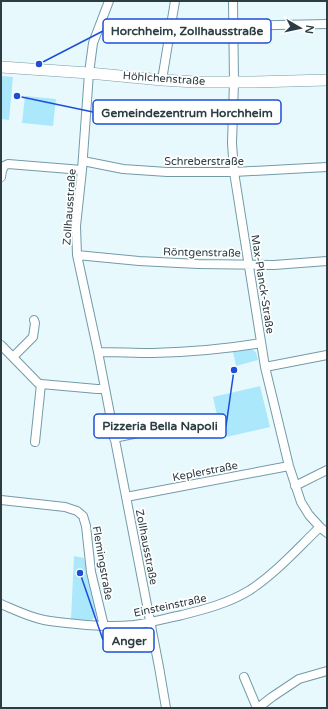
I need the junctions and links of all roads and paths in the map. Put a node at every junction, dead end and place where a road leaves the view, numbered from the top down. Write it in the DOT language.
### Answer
graph roads {
  1 [pos="109,1"];
  2 [pos="175,1"];
  3 [pos="233,1"];
  4 [pos="327,24"];
  5 [pos="233,26"];
  6 [pos="1,67"];
  7 [pos="89,72"];
  8 [pos="162,80"];
  9 [pos="327,80"];
  10 [pos="234,82"];
  11 [pos="83,161"];
  12 [pos="327,167"];
  13 [pos="82,170"];
  14 [pos="234,172"];
  15 [pos="1,178"];
  16 [pos="77,255"];
  17 [pos="327,261"];
  18 [pos="248,264"];
  19 [pos="34,320"];
  20 [pos="261,344"];
  21 [pos="1,346"];
  22 [pos="98,352"];
  23 [pos="327,355"];
  24 [pos="13,357"];
  25 [pos="265,367"];
  26 [pos="41,384"];
  27 [pos="105,389"];
  28 [pos="205,419"];
  29 [pos="114,438"];
  30 [pos="35,442"];
  31 [pos="289,466"];
  32 [pos="327,470"];
  33 [pos="295,486"];
  34 [pos="126,497"];
  35 [pos="1,500"];
  36 [pos="320,527"];
  37 [pos="327,533"];
  38 [pos="1,604"];
  39 [pos="150,621"];
  40 [pos="104,626"];
  41 [pos="327,671"];
  42 [pos="244,678"];
  43 [pos="166,708"];
  44 [pos="258,708"];
  1 -- 7 [label="street, Zollhausstraße"];
  2 -- 8 [label="street"];
  3 -- 5 [label="street, Max-Planck-Straße"];
  4 -- 5 [label="street"];
  5 -- 10 [label="street, Max-Planck-Straße"];
  6 -- 7 [label="street, Höhlchenstraße"];
  7 -- 8 [label="street, Höhlchenstraße"];
  7 -- 11 [label="street, Zollhausstraße"];
  8 -- 10 [label="street, Höhlchenstraße"];
  9 -- 10 [label="street, Höhlchenstraße"];
  10 -- 14 [label="street, Max-Planck-Straße"];
  11 -- 13 [label="street, Zollhausstraße"];
  11 -- 14 [label="street, Schreberstraße"];
  12 -- 14 [label="street, Schreberstraße"];
  13 -- 15 [label="street"];
  13 -- 16 [label="street, Zollhausstraße"];
  14 -- 18 [label="street, Max-Planck-Straße"];
  16 -- 18 [label="street, Röntgenstraße"];
  16 -- 22 [label="street, Zollhausstraße"];
  17 -- 18 [label="street, Röntgenstraße"];
  18 -- 20 [label="street, Max-Planck-Straße"];
  19 -- 24 [label="street"];
  20 -- 22 [label="street"];
  20 -- 25 [label="street, Max-Planck-Straße"];
  21 -- 24 [label="street"];
  22 -- 27 [label="street, Zollhausstraße"];
  23 -- 25 [label="street"];
  24 -- 26 [label="street"];
  25 -- 31 [label="street, Max-Planck-Straße"];
  26 -- 27 [label="street"];
  26 -- 30 [label="street"];
  27 -- 29 [label="street, Zollhausstraße"];
  28 -- 29 [label="street"];
  29 -- 34 [label="street, Zollhausstraße"];
  31 -- 33 [label="street, Max-Planck-Straße"];
  31 -- 34 [label="street, Keplerstraße"];
  32 -- 33 [label="street"];
  33 -- 36 [label="street, Max-Planck-Straße"];
  34 -- 39 [label="street, Zollhausstraße"];
  35 -- 40 [label="street, Flemingstraße"];
  36 -- 37 [label="street, Max-Planck-Straße"];
  36 -- 39 [label="street, Einsteinstraße"];
  38 -- 40 [label="street, Einsteinstraße"];
  39 -- 40 [label="street, Einsteinstraße"];
  39 -- 43 [label="street, Zollhausstraße"];
  41 -- 44 [label="street"];
  42 -- 44 [label="street"];
}
